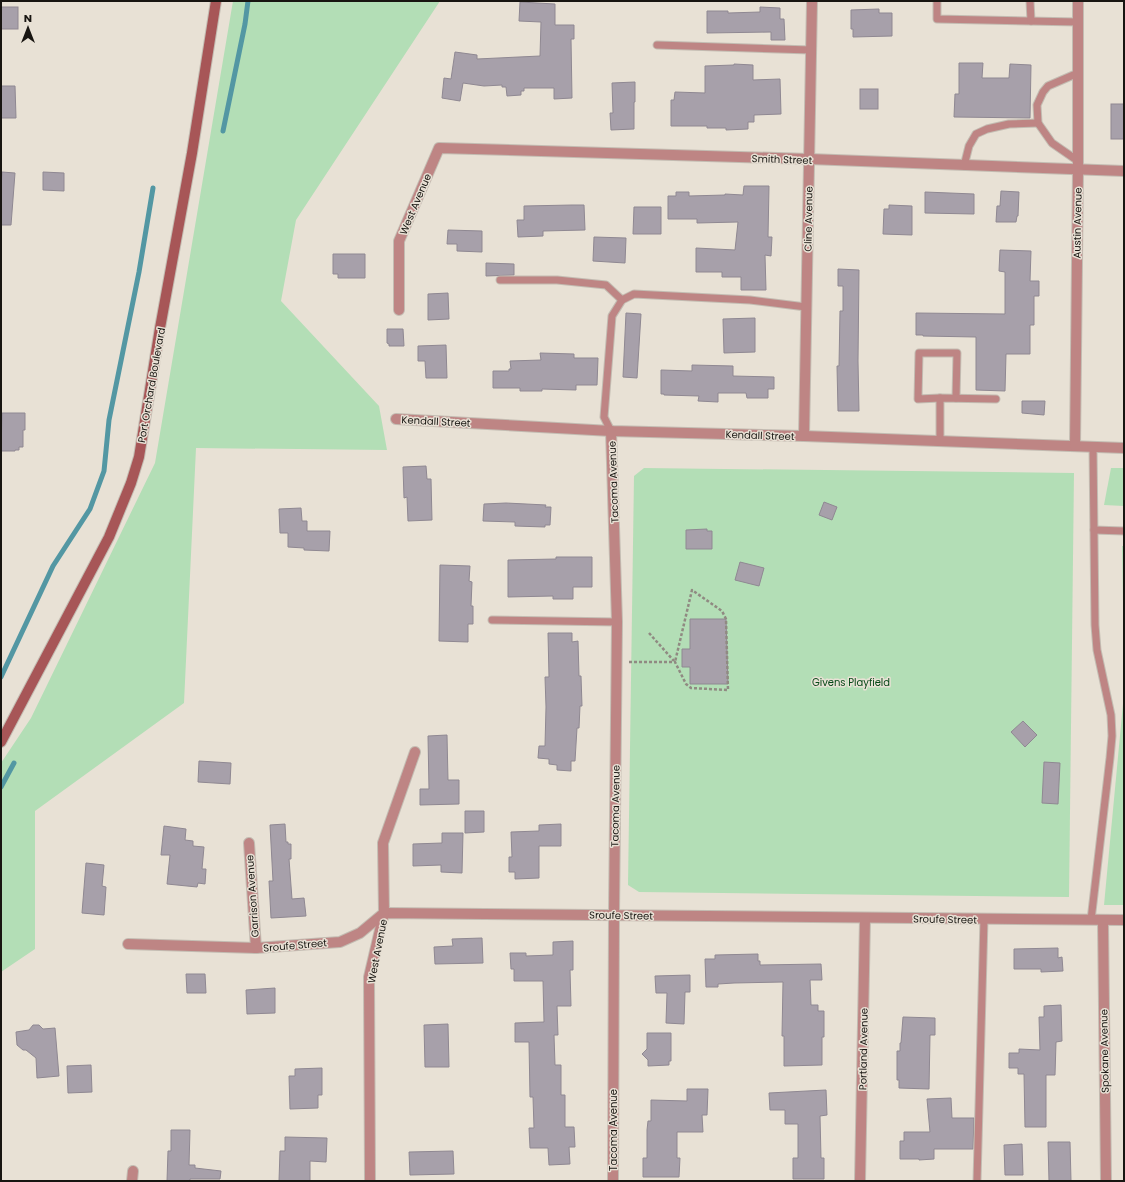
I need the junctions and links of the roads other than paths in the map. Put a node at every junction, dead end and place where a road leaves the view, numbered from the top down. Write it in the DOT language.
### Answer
graph roads {
  1 [pos="216,1"];
  2 [pos="812,1"];
  3 [pos="937,1"];
  4 [pos="1030,1"];
  5 [pos="1078,1"];
  6 [pos="1031,21"];
  7 [pos="1078,22"];
  8 [pos="657,45"];
  9 [pos="811,50"];
  10 [pos="1078,73"];
  11 [pos="1038,123"];
  12 [pos="439,148"];
  13 [pos="809,160"];
  14 [pos="964,166"];
  15 [pos="1078,166"];
  16 [pos="1124,171"];
  17 [pos="500,280"];
  18 [pos="622,300"];
  19 [pos="806,307"];
  20 [pos="399,310"];
  21 [pos="940,398"];
  22 [pos="956,398"];
  23 [pos="996,399"];
  24 [pos="396,419"];
  25 [pos="611,431"];
  26 [pos="804,436"];
  27 [pos="940,441"];
  28 [pos="1075,446"];
  29 [pos="1093,447"];
  30 [pos="1124,448"];
  31 [pos="1094,530"];
  32 [pos="1124,530"];
  33 [pos="492,620"];
  34 [pos="617,622"];
  35 [pos="1,742"];
  36 [pos="415,752"];
  37 [pos="249,843"];
  38 [pos="384,913"];
  39 [pos="614,915"];
  40 [pos="865,918"];
  41 [pos="984,919"];
  42 [pos="1091,920"];
  43 [pos="1103,920"];
  44 [pos="1124,920"];
  45 [pos="128,944"];
  46 [pos="256,948"];
  47 [pos="370,1181"];
  48 [pos="613,1181"];
  49 [pos="860,1181"];
  50 [pos="977,1181"];
  51 [pos="1106,1181"];
  1 -- 35 [label="main road, Port Orchard Boulevard"];
  2 -- 9 [label="street, Cline Avenue"];
  3 -- 6 [label="lane"];
  4 -- 6 [label="lane"];
  5 -- 7 [label="street, Austin Avenue"];
  6 -- 7 [label="lane"];
  7 -- 10 [label="street, Austin Avenue"];
  8 -- 9 [label="lane"];
  9 -- 13 [label="street, Cline Avenue"];
  10 -- 11 [label="lane"];
  10 -- 15 [label="street, Austin Avenue"];
  11 -- 14 [label="lane"];
  11 -- 15 [label="lane"];
  12 -- 13 [label="street, Smith Street"];
  12 -- 20 [label="street, West Avenue"];
  13 -- 14 [label="street, Smith Street"];
  13 -- 19 [label="street, Cline Avenue"];
  14 -- 15 [label="street, Smith Street"];
  15 -- 16 [label="street, Smith Street"];
  15 -- 28 [label="street, Austin Avenue"];
  17 -- 18 [label="lane"];
  18 -- 19 [label="lane"];
  18 -- 25 [label="lane"];
  19 -- 26 [label="street, Cline Avenue"];
  21 -- 22 [label="lane"];
  21 -- 22 [label="lane"];
  21 -- 27 [label="lane"];
  22 -- 23 [label="lane"];
  24 -- 25 [label="street, Kendall Street"];
  25 -- 26 [label="street, Kendall Street"];
  25 -- 34 [label="street, Tacoma Avenue"];
  26 -- 27 [label="street, Kendall Street"];
  27 -- 28 [label="street, Kendall Street"];
  28 -- 29 [label="street, Kendall Street"];
  29 -- 30 [label="street, Kendall Street"];
  29 -- 31 [label="lane"];
  31 -- 32 [label="lane"];
  31 -- 42 [label="lane"];
  33 -- 34 [label="lane"];
  34 -- 39 [label="street, Tacoma Avenue"];
  36 -- 38 [label="street, West Avenue"];
  37 -- 46 [label="street, Garrison Avenue"];
  38 -- 39 [label="street, Sroufe Street"];
  38 -- 46 [label="street, Sroufe Street"];
  38 -- 47 [label="street, West Avenue"];
  39 -- 40 [label="street, Sroufe Street"];
  39 -- 48 [label="street, Tacoma Avenue"];
  40 -- 41 [label="street, Sroufe Street"];
  40 -- 49 [label="street, Portland Avenue"];
  41 -- 42 [label="street, Sroufe Street"];
  41 -- 50 [label="lane"];
  42 -- 43 [label="street, Sroufe Street"];
  43 -- 44 [label="street, Sroufe Street"];
  43 -- 51 [label="street, Spokane Avenue"];
  45 -- 46 [label="street, Sroufe Street"];
}
